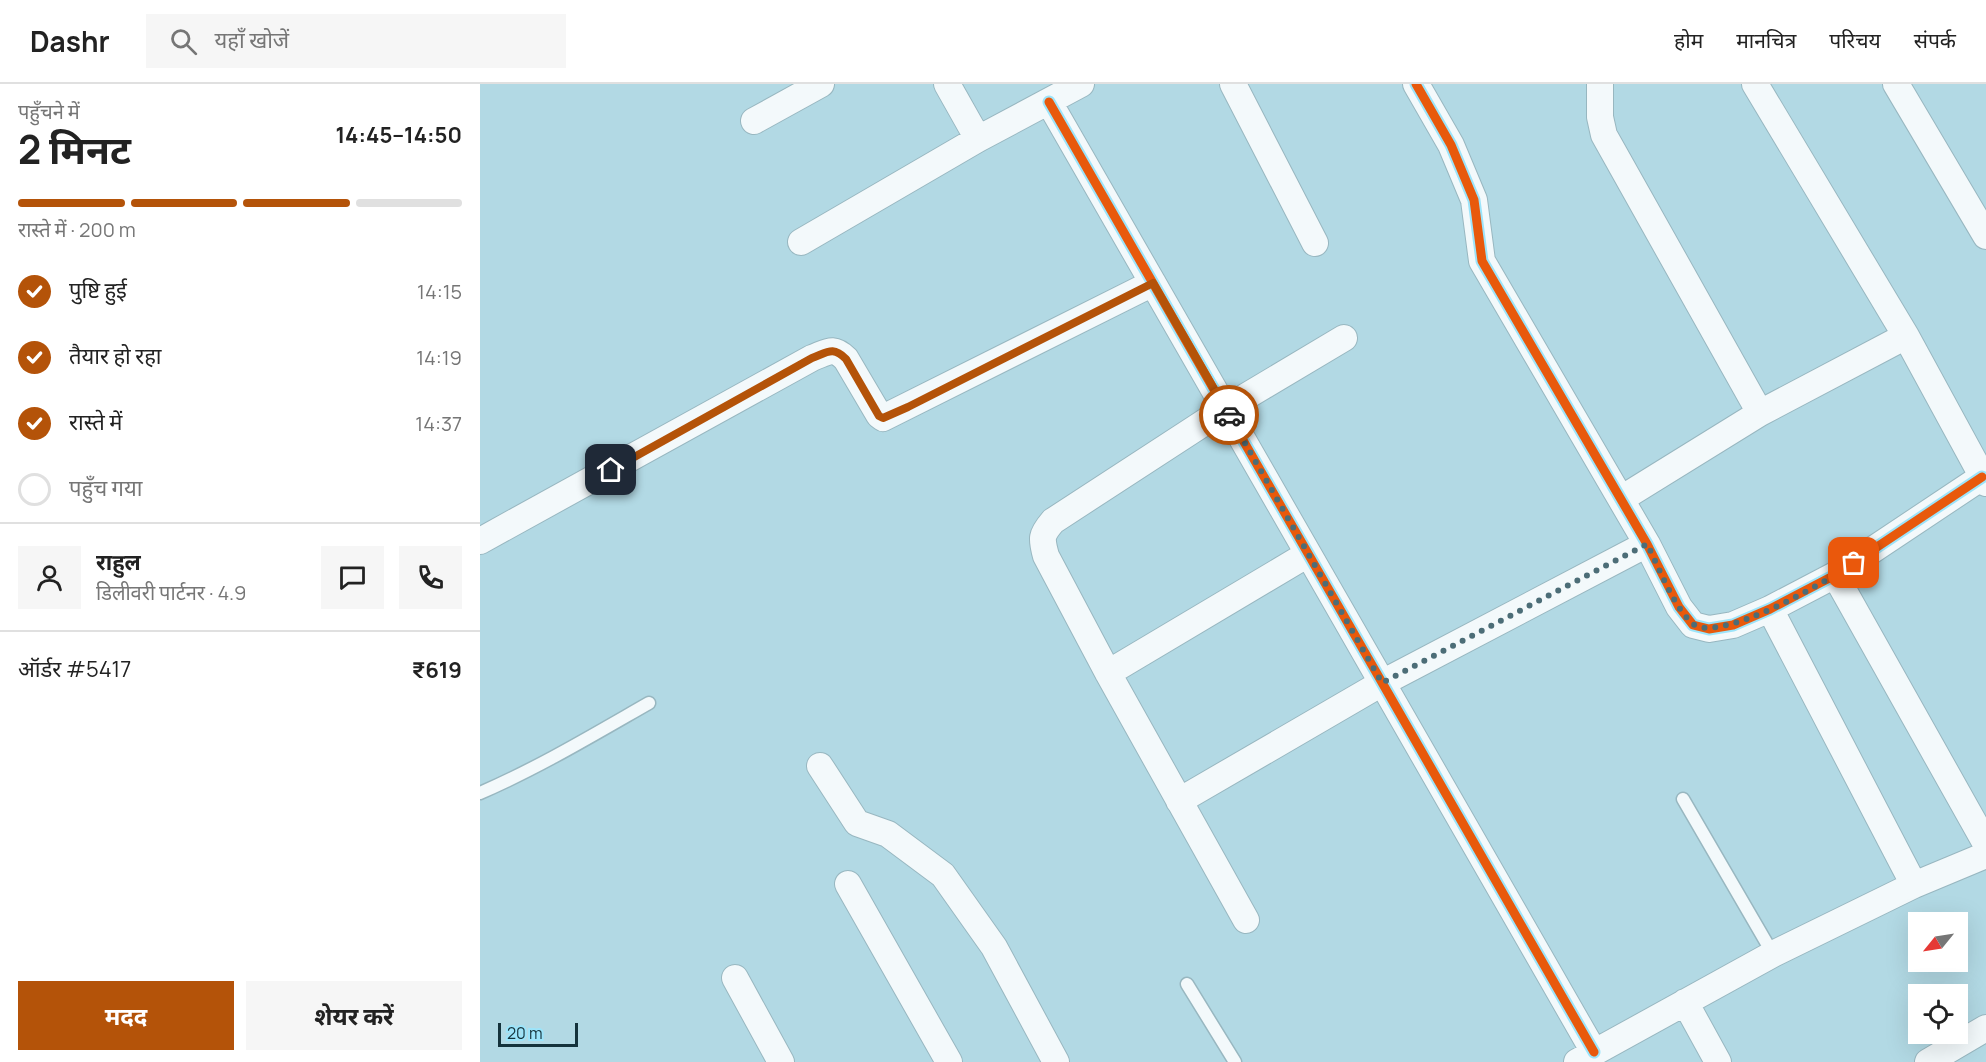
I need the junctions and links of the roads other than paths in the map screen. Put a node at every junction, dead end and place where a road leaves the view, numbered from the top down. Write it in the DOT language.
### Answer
graph roads {
  1 [pos="820,84"];
  2 [pos="947,84"];
  3 [pos="1081,84"];
  4 [pos="1233,84"];
  5 [pos="1416,84"];
  6 [pos="1600,84"];
  7 [pos="1755,84"];
  8 [pos="1896,84"];
  9 [pos="1050,102"];
  10 [pos="754,121"];
  11 [pos="978,139"];
  12 [pos="1986,236"];
  13 [pos="801,242"];
  14 [pos="1315,243"];
  15 [pos="1153,283"];
  16 [pos="1906,336"];
  17 [pos="1344,338"];
  18 [pos="1225,409"];
  19 [pos="1760,413"];
  20 [pos="1984,480"];
  21 [pos="1621,499"];
  22 [pos="480,542"];
  23 [pos="1647,544"];
  24 [pos="1308,554"];
  25 [pos="1835,575"];
  26 [pos="1770,609"];
  27 [pos="1108,673"];
  28 [pos="1382,683"];
  29 [pos="649,703"];
  30 [pos="820,766"];
  31 [pos="480,793"];
  32 [pos="1683,799"];
  33 [pos="1179,801"];
  34 [pos="1986,844"];
  35 [pos="1986,855"];
  36 [pos="848,884"];
  37 [pos="1914,885"];
  38 [pos="1246,920"];
  39 [pos="1773,954"];
  40 [pos="735,978"];
  41 [pos="1187,984"];
  42 [pos="1685,1002"];
  43 [pos="1986,1028"];
  44 [pos="1585,1057"];
  45 [pos="781,1062"];
  46 [pos="949,1062"];
  47 [pos="1056,1062"];
  48 [pos="1235,1062"];
  49 [pos="1718,1062"];
  50 [pos="1928,1062"];
  1 -- 10 [label="street"];
  2 -- 11 [label="street"];
  3 -- 9 [label="street"];
  4 -- 14 [label="street"];
  5 -- 21 [label="street"];
  6 -- 19 [label="street"];
  7 -- 16 [label="street"];
  8 -- 12 [label="street"];
  9 -- 11 [label="street"];
  9 -- 15 [label="street"];
  11 -- 13 [label="street"];
  15 -- 18 [label="street"];
  15 -- 22 [label="street"];
  16 -- 19 [label="street"];
  16 -- 20 [label="street"];
  17 -- 18 [label="street"];
  18 -- 24 [label="street"];
  18 -- 27 [label="street"];
  19 -- 21 [label="street"];
  20 -- 25 [label="street"];
  21 -- 23 [label="street"];
  23 -- 26 [label="street"];
  23 -- 28 [label="street"];
  24 -- 27 [label="street"];
  24 -- 28 [label="street"];
  25 -- 26 [label="street"];
  25 -- 34 [label="street"];
  26 -- 37 [label="street"];
  27 -- 33 [label="street"];
  28 -- 33 [label="street"];
  28 -- 44 [label="street"];
  29 -- 31 [label="lane"];
  30 -- 47 [label="street"];
  32 -- 39 [label="lane"];
  33 -- 38 [label="street"];
  35 -- 37 [label="street"];
  36 -- 46 [label="street"];
  37 -- 39 [label="street"];
  39 -- 42 [label="street"];
  40 -- 45 [label="street"];
  41 -- 48 [label="lane"];
  42 -- 44 [label="street"];
  42 -- 49 [label="street"];
  43 -- 50 [label="street"];
}
